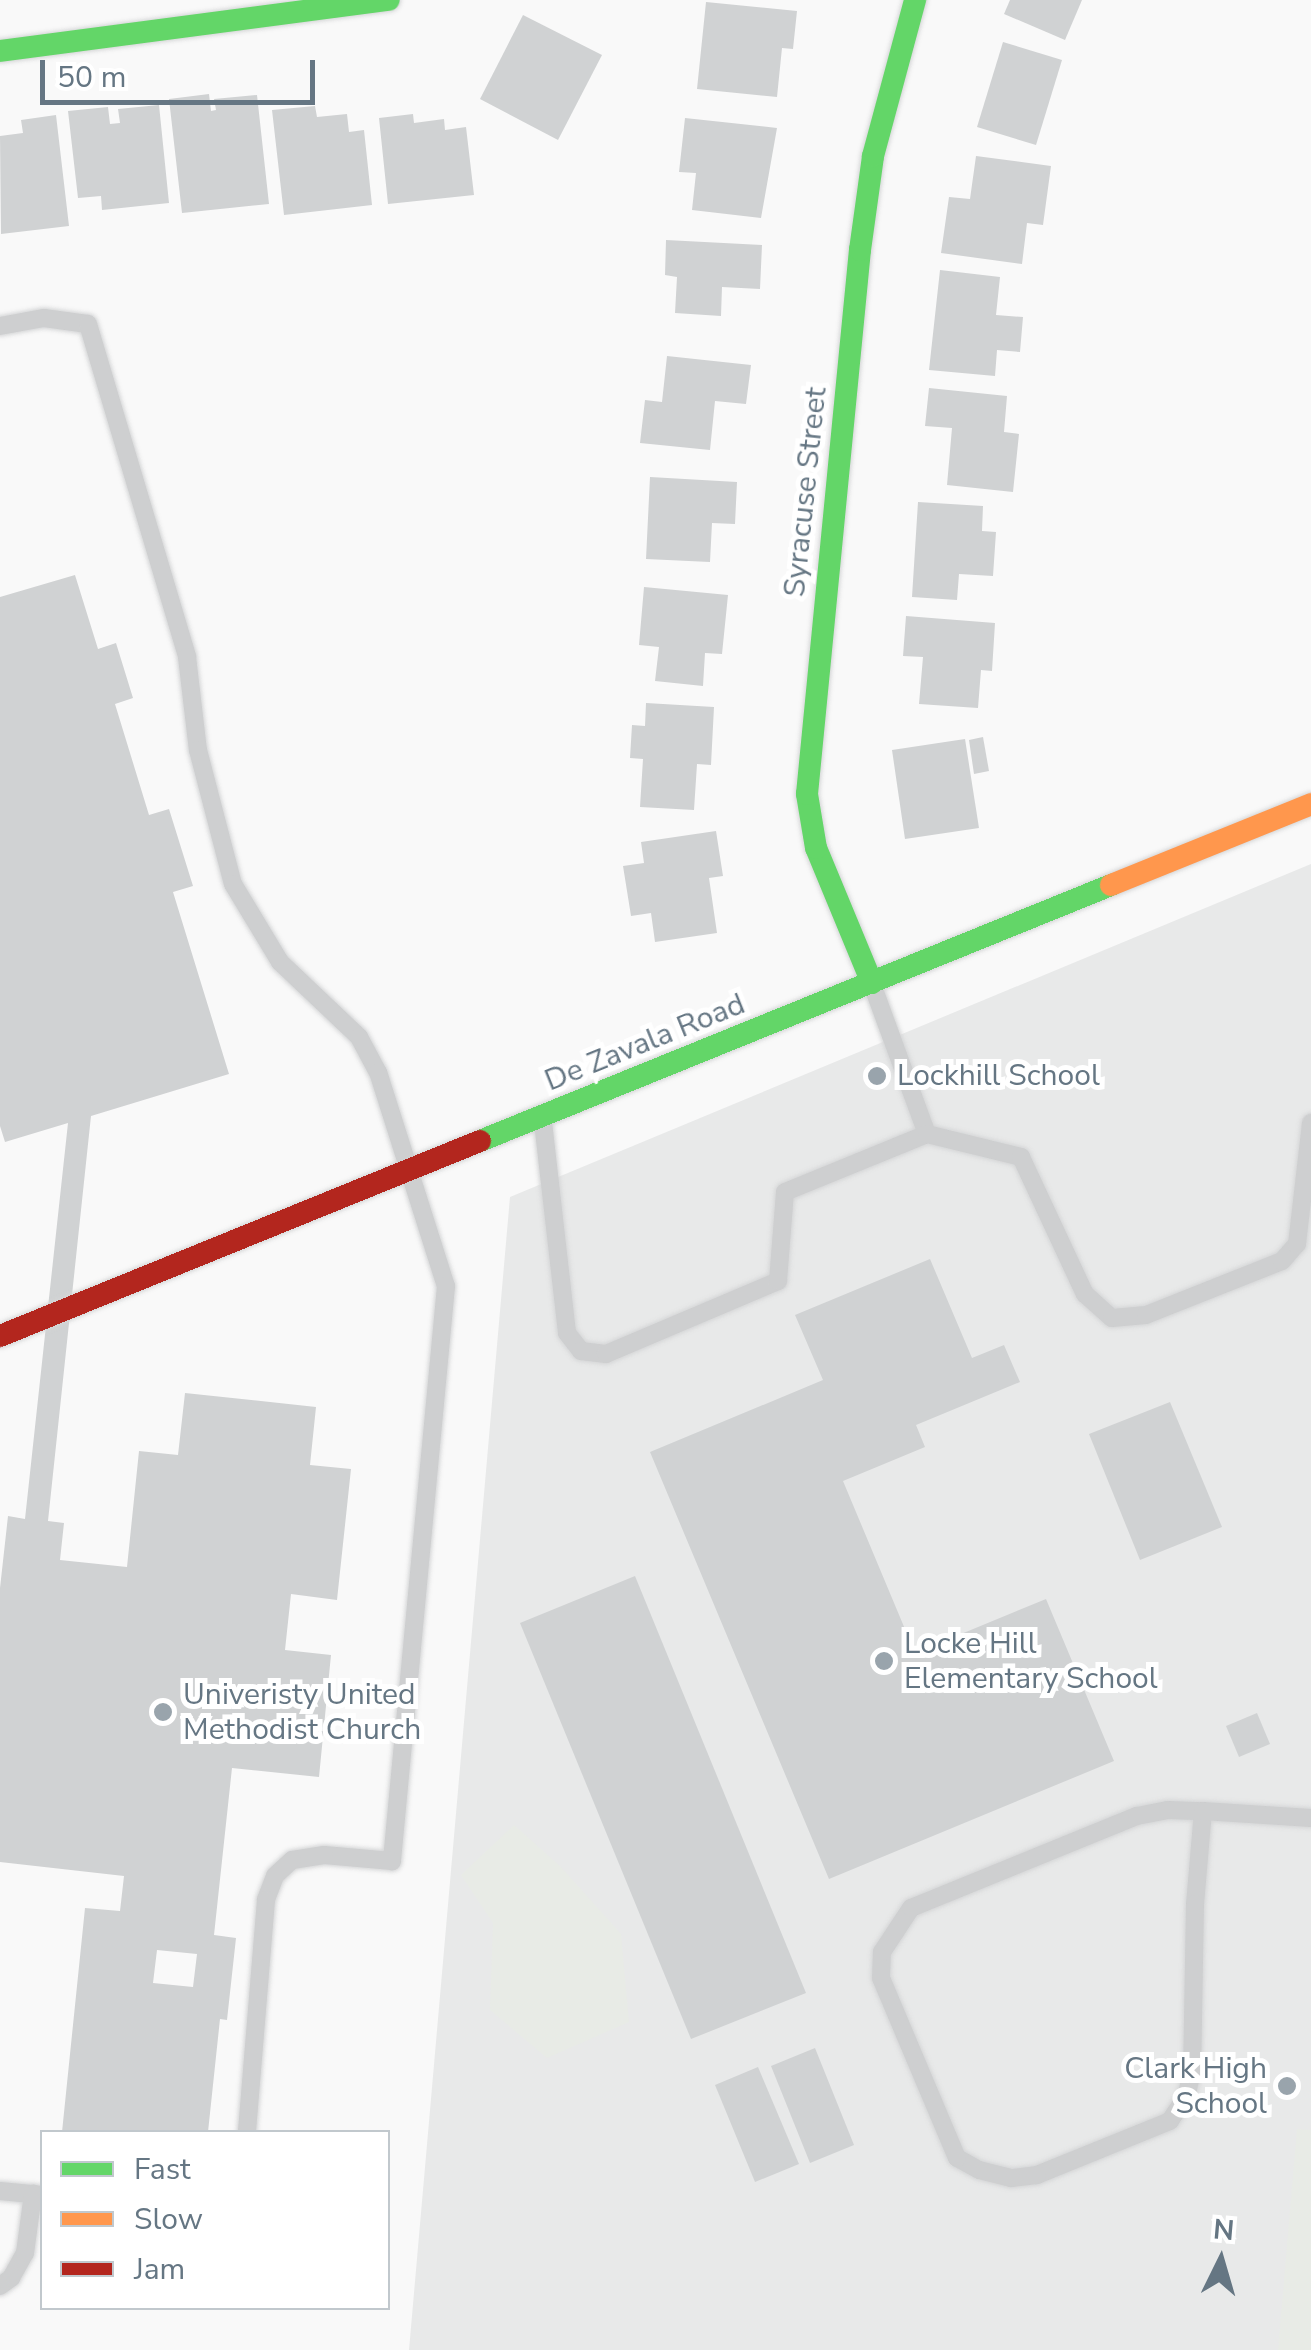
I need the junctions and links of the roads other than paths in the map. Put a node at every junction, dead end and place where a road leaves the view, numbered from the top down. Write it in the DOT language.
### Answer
graph roads {
  1 [pos="915,0"];
  2 [pos="388,2"];
  3 [pos="0,51"];
  4 [pos="0,326"];
  5 [pos="1311,804"];
  6 [pos="872,984"];
  7 [pos="542,1116"];
  8 [pos="1311,1123"];
  9 [pos="926,1134"];
  10 [pos="412,1169"];
  11 [pos="0,1336"];
  12 [pos="1203,1811"];
  13 [pos="1311,1817"];
  14 [pos="248,2130"];
  15 [pos="0,2191"];
  16 [pos="38,2194"];
  17 [pos="0,2286"];
  1 -- 6 [label="main road, Syracuse Street"];
  2 -- 3 [label="main road"];
  4 -- 10 [label="lane"];
  5 -- 6 [label="main road, De Zavala Road"];
  6 -- 7 [label="main road, De Zavala Road"];
  6 -- 9 [label="lane"];
  7 -- 9 [label="lane"];
  7 -- 10 [label="main road, De Zavala Road"];
  8 -- 9 [label="lane"];
  10 -- 11 [label="main road, De Zavala Road"];
  10 -- 14 [label="lane"];
  12 -- 12 [label="lane"];
  12 -- 13 [label="lane"];
  15 -- 16 [label="lane"];
  16 -- 17 [label="lane"];
}
